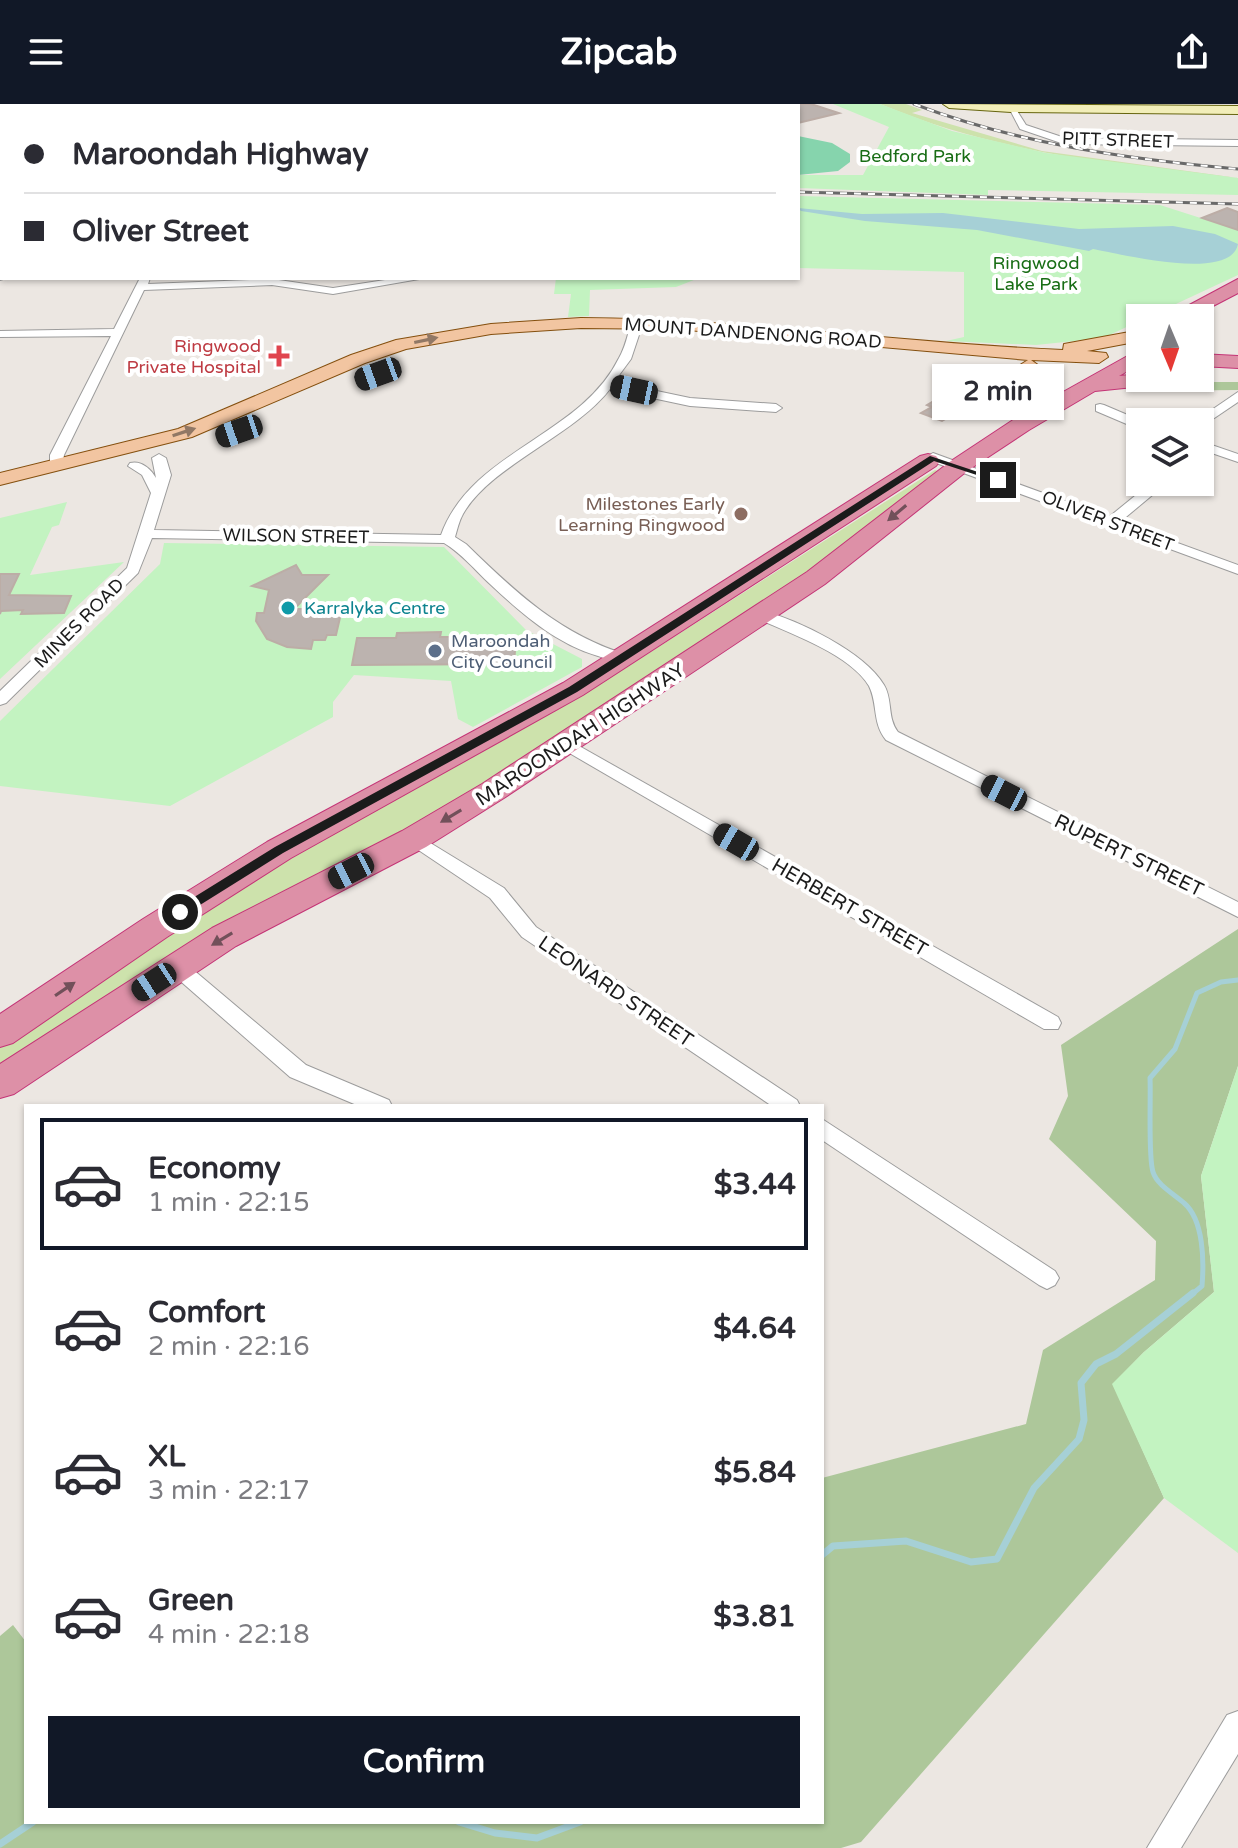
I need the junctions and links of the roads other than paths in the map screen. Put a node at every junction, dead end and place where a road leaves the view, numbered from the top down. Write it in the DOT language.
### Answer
graph roads {
  1 [pos="949,104"];
  2 [pos="1127,106"];
  3 [pos="1011,108"];
  4 [pos="1238,110"];
  5 [pos="1238,143"];
  6 [pos="407,280"];
  7 [pos="143,282"];
  8 [pos="1234,295"];
  9 [pos="1211,304"];
  10 [pos="1214,311"];
  11 [pos="636,331"];
  12 [pos="117,332"];
  13 [pos="0,334"];
  14 [pos="880,350"];
  15 [pos="1121,359"];
  16 [pos="429,360"];
  17 [pos="1021,360"];
  18 [pos="1238,362"];
  19 [pos="1214,367"];
  20 [pos="1214,370"];
  21 [pos="1238,373"];
  22 [pos="610,385"];
  23 [pos="342,387"];
  24 [pos="1040,389"];
  25 [pos="1238,396"];
  26 [pos="776,408"];
  27 [pos="1100,408"];
  28 [pos="1214,412"];
  29 [pos="1126,419"];
  30 [pos="1214,453"];
  31 [pos="1238,458"];
  32 [pos="138,461"];
  33 [pos="946,462"];
  34 [pos="55,466"];
  35 [pos="0,479"];
  36 [pos="156,491"];
  37 [pos="1141,496"];
  38 [pos="1112,522"];
  39 [pos="146,534"];
  40 [pos="447,539"];
  41 [pos="1238,570"];
  42 [pos="761,615"];
  43 [pos="622,658"];
  44 [pos="0,700"];
  45 [pos="565,743"];
  46 [pos="414,839"];
  47 [pos="1235,903"];
  48 [pos="177,967"];
  49 [pos="1051,1023"];
  50 [pos="0,1033"];
  51 [pos="0,1083"];
  52 [pos="376,1104"];
  53 [pos="786,1104"];
  54 [pos="824,1129"];
  55 [pos="1047,1278"];
  56 [pos="1238,1726"];
  57 [pos="1163,1848"];
  1 -- 3 [label="main road"];
  2 -- 3 [label="main road"];
  2 -- 4 [label="main road"];
  3 -- 5 [label="street, PITT STREET"];
  6 -- 7 [label="street"];
  7 -- 12 [label="street"];
  8 -- 9 [label="highway"];
  8 -- 10 [label="highway"];
  11 -- 14 [label="main road, MOUNT DANDENONG ROAD"];
  11 -- 16 [label="main road, MOUNT DANDENONG ROAD"];
  11 -- 22 [label="street"];
  32 -- 11 [label="main road, MOUNT DANDENONG ROAD, one-way"];
  12 -- 13 [label="street"];
  12 -- 34 [label="street"];
  14 -- 17 [label="main road, MOUNT DANDENONG ROAD"];
  14 -- 17 [label="main road, MOUNT DANDENONG ROAD"];
  15 -- 17 [label="main road, MOUNT DANDENONG ROAD"];
  15 -- 17 [label="main road"];
  15 -- 24 [label="highway, MAROONDAH HIGHWAY"];
  15 -- 33 [label="highway, MAROONDAH HIGHWAY"];
  17 -- 24 [label="main road"];
  18 -- 19 [label="highway"];
  20 -- 21 [label="highway"];
  22 -- 26 [label="street"];
  22 -- 40 [label="street"];
  23 -- 32 [label="main road, MOUNT DANDENONG ROAD"];
  24 -- 33 [label="highway, MAROONDAH HIGHWAY"];
  25 -- 28 [label="street"];
  27 -- 29 [label="street"];
  30 -- 31 [label="street"];
  32 -- 34 [label="main road, MOUNT DANDENONG ROAD"];
  32 -- 36 [label="street"];
  32 -- 36 [label="street, MINES ROAD"];
  33 -- 38 [label="street, OLIVER STREET"];
  33 -- 42 [label="highway, MAROONDAH HIGHWAY, one-way"];
  33 -- 43 [label="highway, MAROONDAH HIGHWAY"];
  34 -- 35 [label="main road, MOUNT DANDENONG ROAD"];
  36 -- 39 [label="street, MINES ROAD"];
  37 -- 38 [label="street"];
  38 -- 41 [label="street, OLIVER STREET"];
  39 -- 40 [label="street, WILSON STREET"];
  39 -- 44 [label="street, MINES ROAD"];
  40 -- 43 [label="street"];
  42 -- 45 [label="highway, MAROONDAH HIGHWAY"];
  42 -- 47 [label="street, RUPERT STREET"];
  50 -- 43 [label="highway, MAROONDAH HIGHWAY, one-way"];
  45 -- 46 [label="highway, MAROONDAH HIGHWAY, one-way"];
  45 -- 49 [label="street, HERBERT STREET"];
  46 -- 48 [label="highway, MAROONDAH HIGHWAY, one-way"];
  46 -- 53 [label="street, LEONARD STREET"];
  48 -- 51 [label="highway, MAROONDAH HIGHWAY"];
  48 -- 52 [label="street"];
  54 -- 55 [label="street"];
  56 -- 57 [label="street"];
}
